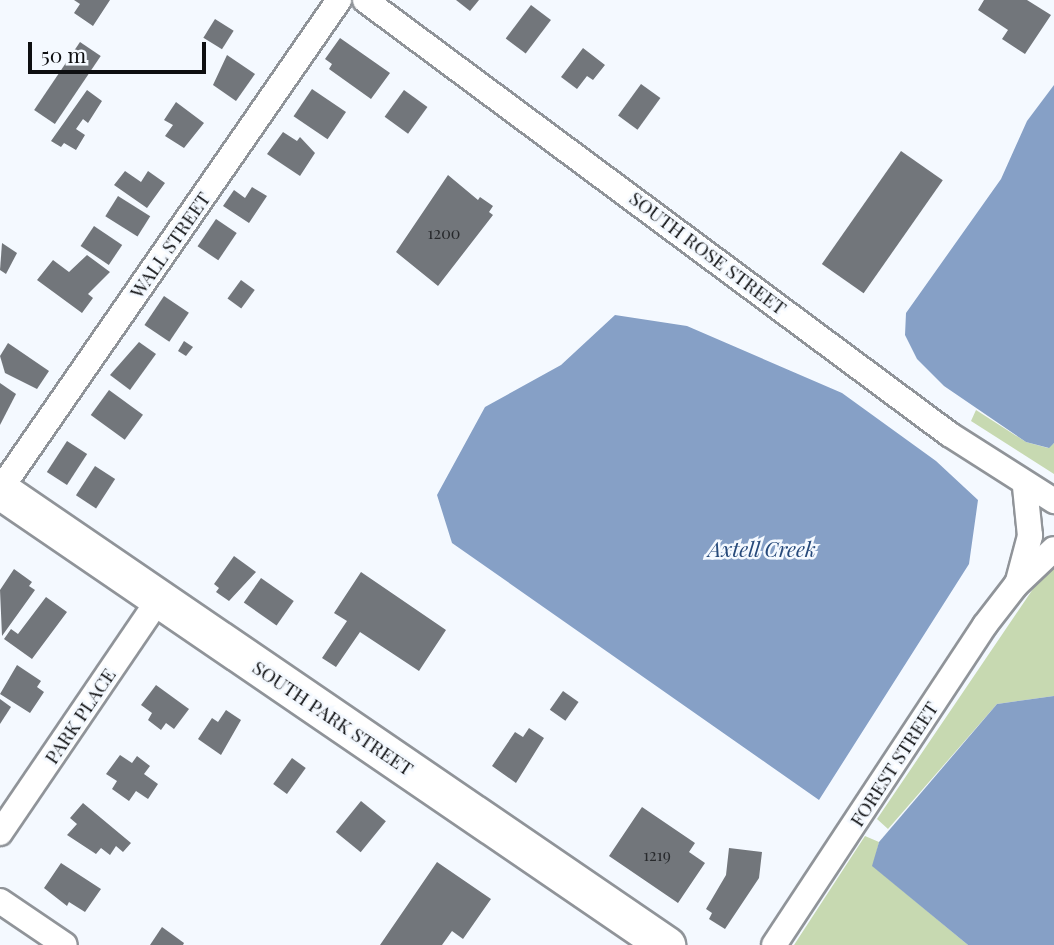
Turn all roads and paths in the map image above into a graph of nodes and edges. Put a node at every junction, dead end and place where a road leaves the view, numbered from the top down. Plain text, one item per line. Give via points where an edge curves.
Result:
1 (339, 0) edge
2 (365, 0) edge
3 (1025, 486) junction
4 (0, 490) edge
5 (1054, 501) edge
6 (1054, 550) edge
7 (1016, 585) junction
8 (159, 600) junction
9 (0, 833) edge
10 (0, 901) edge
11 (65, 945) edge
12 (666, 945) edge
13 (774, 945) edge

1 - 4 street, WALL STREET
2 - 3 street, SOUTH ROSE STREET
3 - 5 street, SOUTH ROSE STREET
3 - 7 street, FOREST STREET via 1030,536
4 - 8 main road, SOUTH PARK STREET
6 - 7 street, FOREST STREET
7 - 13 street, FOREST STREET
8 - 9 street, PARK PLACE
8 - 12 main road, SOUTH PARK STREET
10 - 11 street

